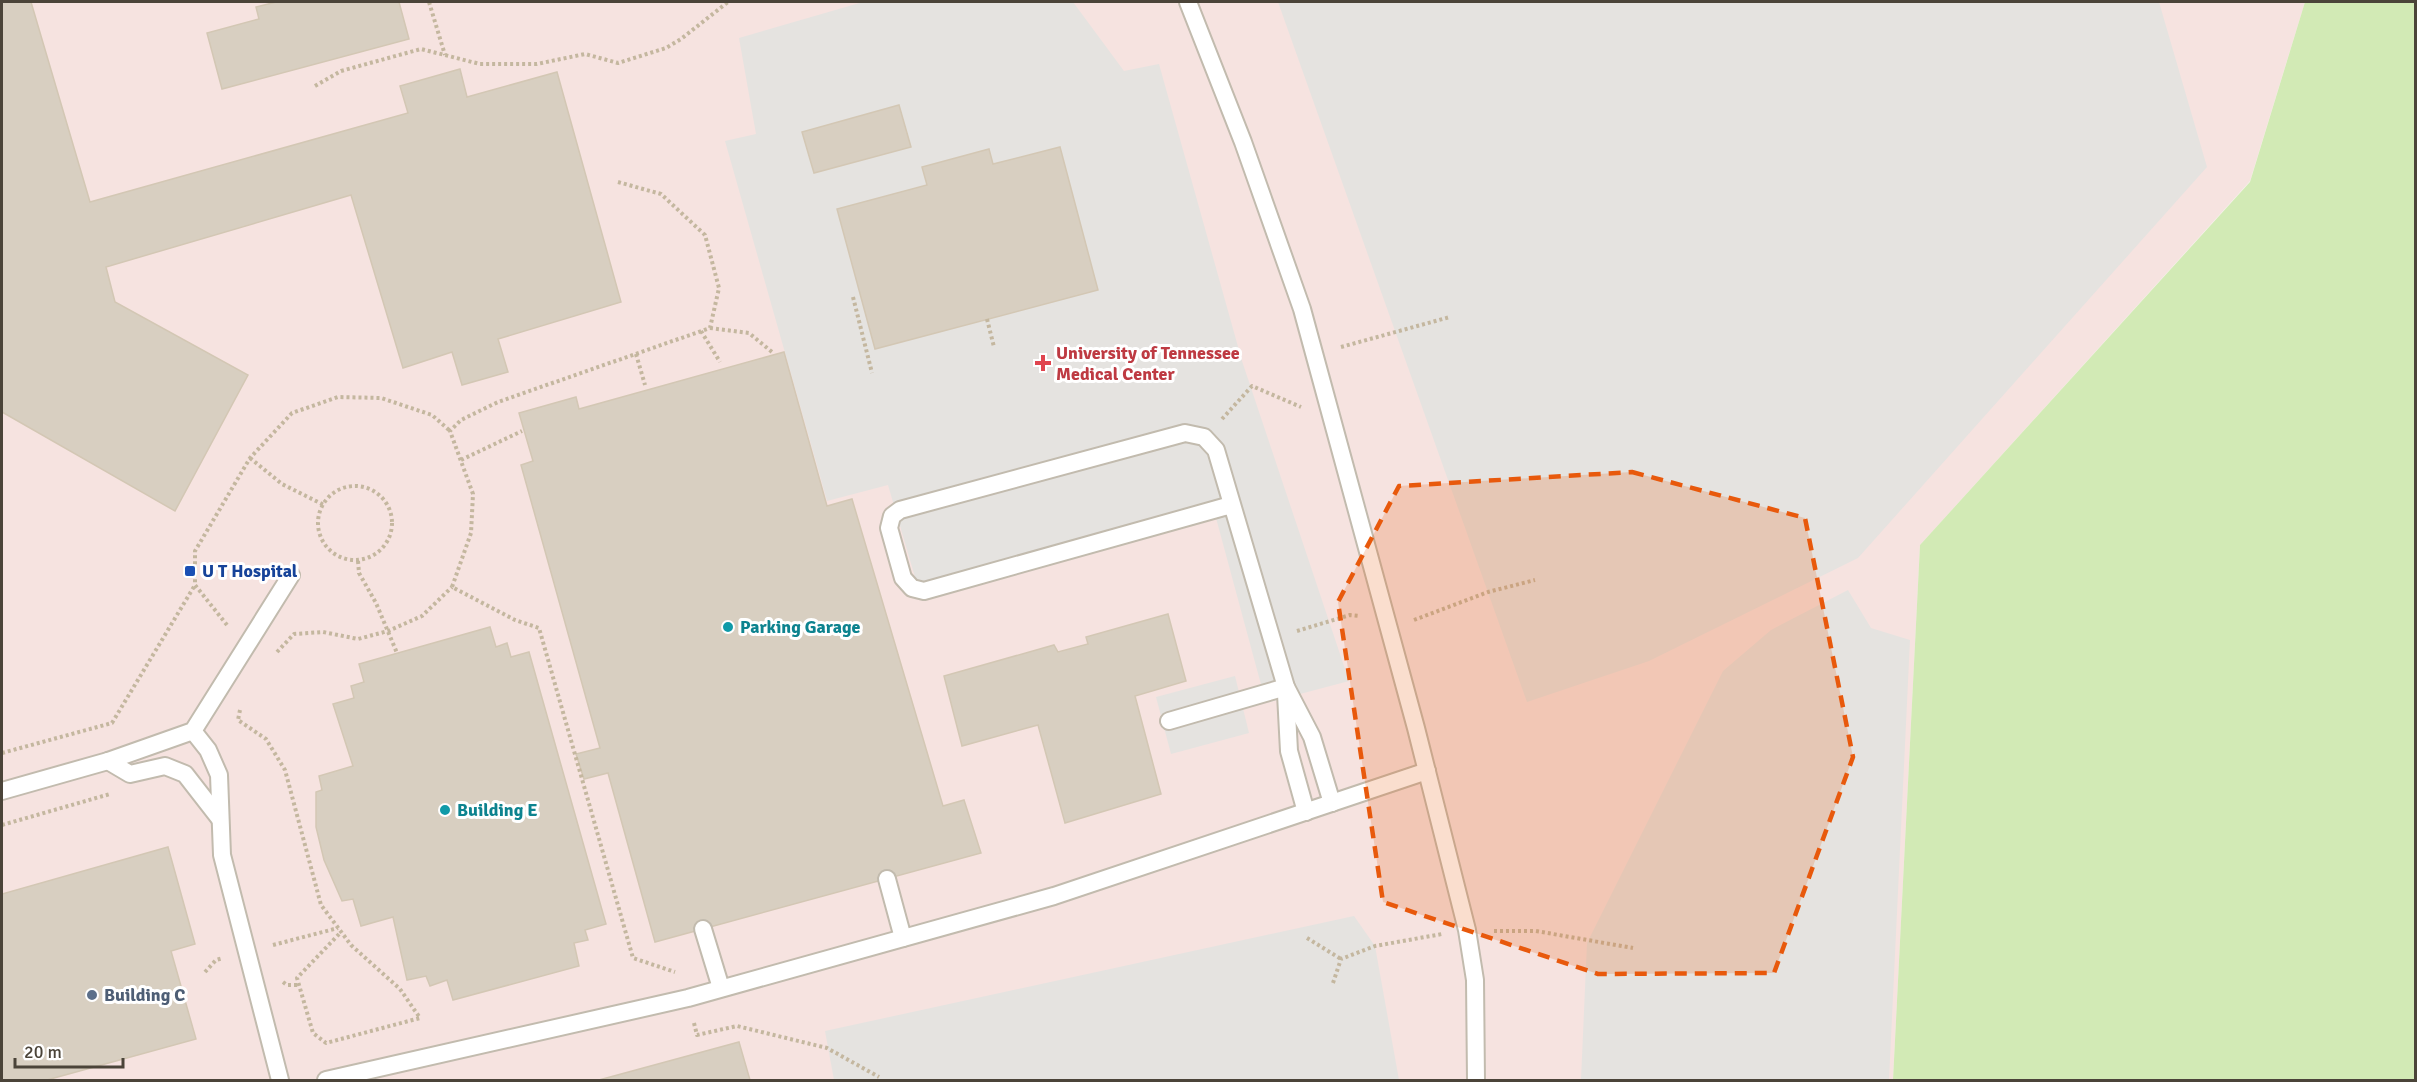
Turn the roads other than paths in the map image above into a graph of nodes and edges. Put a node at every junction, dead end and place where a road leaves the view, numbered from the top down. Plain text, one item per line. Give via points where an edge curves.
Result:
1 (1188, 2) edge
2 (1231, 505) junction
3 (291, 575) dead end
4 (1286, 687) junction
5 (1169, 721) dead end
6 (193, 731) junction
7 (108, 761) junction
8 (1427, 771) junction
9 (2, 791) edge
10 (1332, 803) junction
11 (1306, 812) junction
12 (220, 819) junction
13 (887, 879) dead end
14 (703, 929) dead end
15 (903, 938) junction
16 (721, 988) junction
17 (280, 1080) edge
18 (326, 1080) edge
19 (1476, 1080) edge

1 - 8 lane via 1302,309
2 - 2 lane via 924,591 912,588 903,578 889,528 892,516 900,510 1185,433 1204,437 1216,450
2 - 4 lane
3 - 6 lane
4 - 5 lane
4 - 10 lane via 1312,737
4 - 11 lane via 1289,751
6 - 7 lane
6 - 12 lane via 208,750 219,775
7 - 9 lane
7 - 12 lane via 130,774 165,766 185,774
8 - 10 lane
8 - 19 lane via 1467,930 1475,980
10 - 11 lane
11 - 15 lane via 1054,896
12 - 17 lane via 222,855
13 - 15 lane
14 - 16 lane
15 - 16 lane
16 - 18 lane

